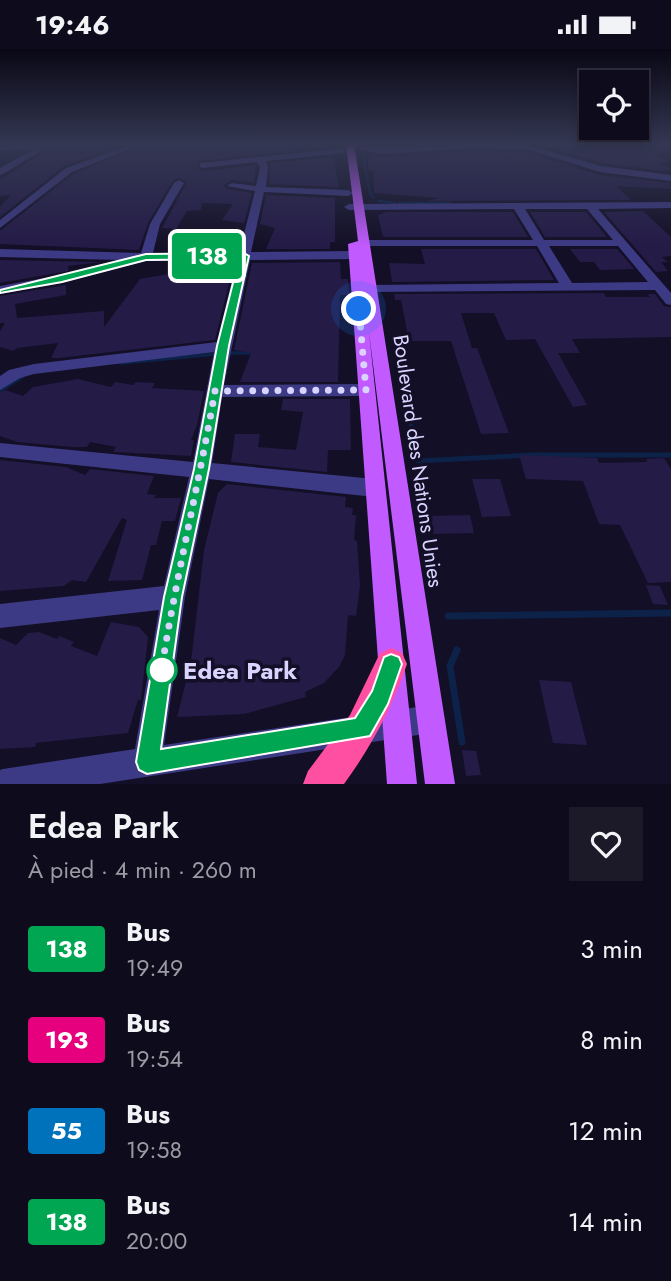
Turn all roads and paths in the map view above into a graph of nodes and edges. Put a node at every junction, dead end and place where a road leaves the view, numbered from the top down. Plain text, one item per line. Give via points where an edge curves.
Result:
1 (59, 178) edge
2 (261, 178) edge
3 (349, 178) edge
4 (179, 184) dead end
5 (232, 186) dead end
6 (258, 189) junction
7 (352, 202) junction
8 (517, 205) junction
9 (671, 205) edge
10 (590, 206) junction
11 (0, 225) edge
12 (622, 243) junction
13 (542, 244) junction
14 (360, 249) junction
15 (0, 253) edge
16 (244, 256) junction
17 (146, 257) junction
18 (658, 286) junction
19 (568, 287) junction
20 (370, 289) junction
21 (0, 290) edge
22 (671, 301) edge
23 (223, 346) junction
24 (8, 372) edge
25 (0, 384) edge
26 (366, 390) junction
27 (215, 391) junction
28 (371, 444) junction
29 (393, 445) junction
30 (0, 450) edge
31 (201, 469) junction
32 (374, 488) junction
33 (382, 562) junction
34 (410, 562) junction
35 (173, 597) junction
36 (0, 616) edge
37 (391, 664) junction
38 (431, 719) junction
39 (397, 724) junction
40 (362, 728) junction
41 (147, 762) junction
42 (3, 784) edge
43 (321, 784) edge
44 (402, 784) edge
45 (440, 784) edge

1 - 11 street
2 - 6 street
3 - 7 main road, Boulevard des Nations Unies
4 - 17 street via 155,224
5 - 6 street
6 - 7 street
6 - 16 street
7 - 8 street
7 - 14 main road, Boulevard des Nations Unies
8 - 10 street
8 - 13 street
9 - 10 street
10 - 12 street
12 - 13 street
12 - 18 street
13 - 14 street
13 - 19 street
14 - 16 street
14 - 20 main road, Boulevard des Nations Unies
14 - 26 main road, Boulevard des Nations Unies
15 - 17 street
16 - 17 street
16 - 23 street
17 - 21 street
18 - 19 street
18 - 22 street
19 - 20 street
20 - 29 main road, Boulevard des Nations Unies
23 - 24 street
23 - 27 street
24 - 25 street
26 - 27 street
26 - 28 main road, Boulevard des Nations Unies
27 - 31 street
28 - 29 main road
28 - 32 main road, Boulevard des Nations Unies
29 - 34 main road, Boulevard des Nations Unies
30 - 31 street
31 - 32 street
31 - 35 street
32 - 33 main road, Boulevard des Nations Unies
33 - 34 main road
33 - 37 main road, Boulevard des Nations Unies
34 - 38 main road, Boulevard des Nations Unies
35 - 36 street
35 - 41 street
37 - 39 main road, Boulevard des Nations Unies
37 - 40 highway via 380,697
38 - 39 street
38 - 45 main road, Boulevard des Nations Unies
39 - 40 street
39 - 44 main road, Boulevard des Nations Unies
40 - 41 street
40 - 43 highway
41 - 42 street

